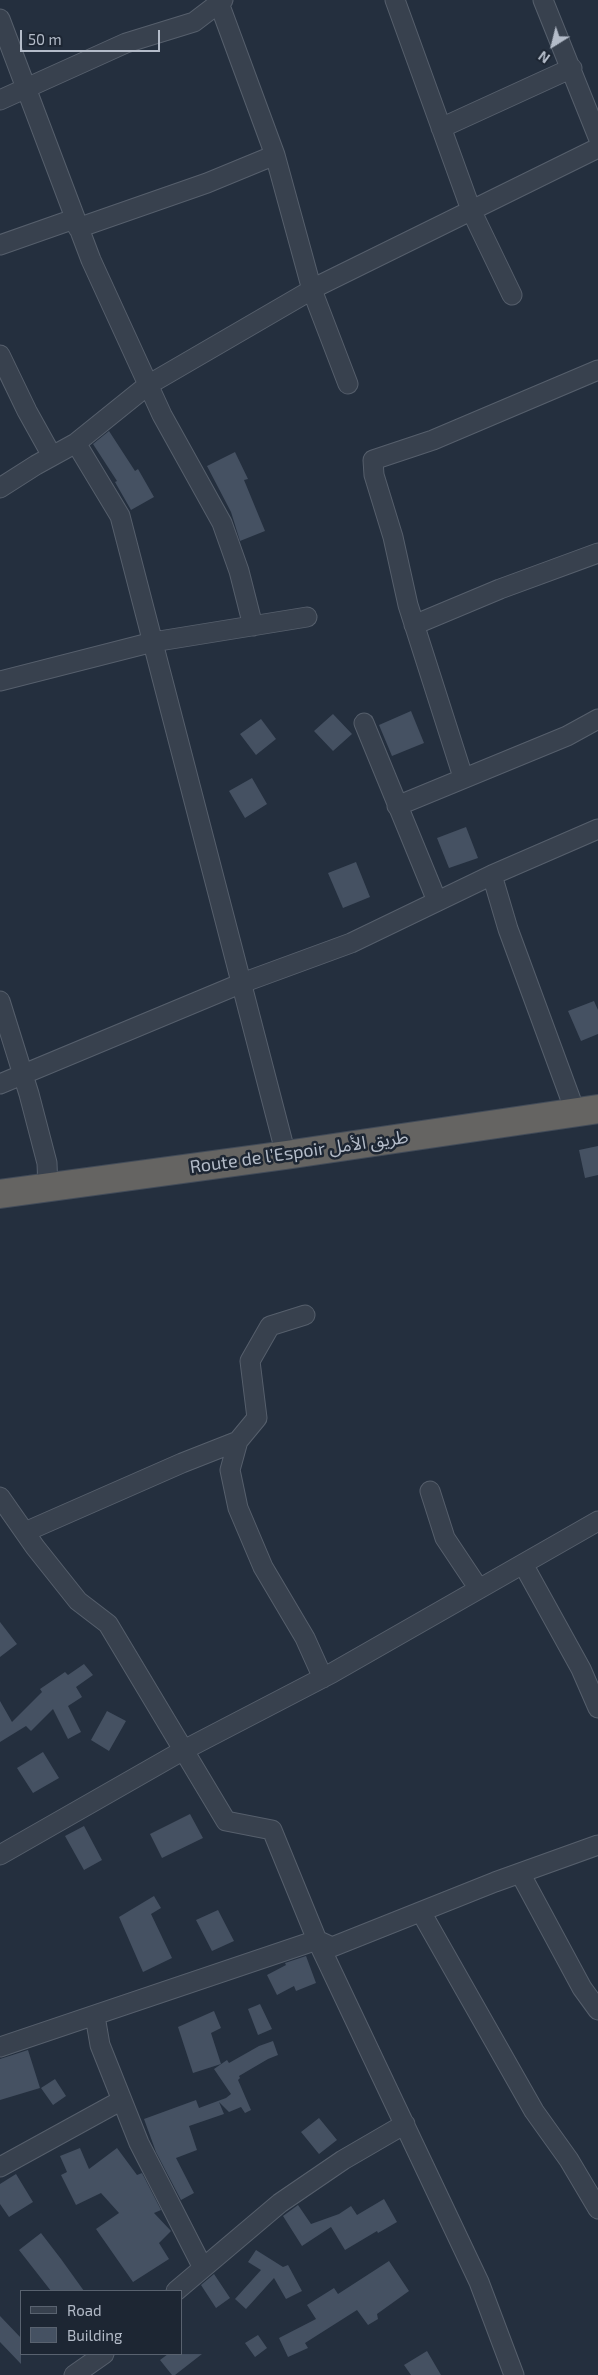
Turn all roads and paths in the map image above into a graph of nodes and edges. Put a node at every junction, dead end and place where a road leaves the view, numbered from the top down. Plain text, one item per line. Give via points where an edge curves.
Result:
1 (395, 0) edge
2 (544, 0) edge
3 (221, 2) edge
4 (0, 19) edge
5 (572, 68) junction
6 (27, 88) junction
7 (0, 100) edge
8 (441, 128) junction
9 (598, 137) edge
10 (598, 148) edge
11 (275, 155) junction
12 (471, 210) junction
13 (76, 224) junction
14 (0, 245) edge
15 (312, 290) junction
16 (512, 295) dead end
17 (0, 355) edge
18 (598, 370) edge
19 (348, 384) dead end
20 (148, 385) junction
21 (76, 443) junction
22 (52, 456) junction
23 (0, 488) edge
24 (598, 553) edge
25 (307, 617) dead end
26 (414, 625) junction
27 (253, 626) junction
28 (153, 642) junction
29 (0, 681) edge
30 (598, 719) edge
31 (364, 723) dead end
32 (464, 777) junction
33 (397, 806) junction
34 (598, 829) edge
35 (492, 875) junction
36 (436, 902) junction
37 (242, 983) junction
38 (0, 1001) edge
39 (23, 1075) junction
40 (0, 1084) edge
41 (587, 1110) edge
42 (286, 1156) junction
43 (48, 1189) junction
44 (0, 1194) edge
45 (304, 1315) dead end
46 (238, 1441) junction
47 (430, 1491) dead end
48 (0, 1497) edge
49 (598, 1521) edge
50 (25, 1532) junction
51 (523, 1564) junction
52 (479, 1589) junction
53 (322, 1678) junction
54 (598, 1708) edge
55 (182, 1750) junction
56 (598, 1845) edge
57 (0, 1855) edge
58 (520, 1873) junction
59 (421, 1912) junction
60 (317, 1940) junction
61 (598, 2010) edge
62 (95, 2016) junction
63 (0, 2047) edge
64 (122, 2100) junction
65 (405, 2124) junction
66 (0, 2166) edge
67 (598, 2209) edge
68 (203, 2268) junction
69 (177, 2290) edge
70 (103, 2355) edge
71 (74, 2375) edge
72 (514, 2375) edge

1 - 8 street
2 - 5 street
3 - 6 street via 194,22 126,43
3 - 11 street
4 - 6 street
5 - 8 street
5 - 9 street
6 - 7 street
6 - 13 street
8 - 12 street
10 - 12 street
11 - 13 street via 207,183
11 - 15 street
12 - 15 street
12 - 16 street
13 - 14 street
13 - 20 street
15 - 19 street
15 - 20 street
17 - 22 street
18 - 26 street via 433,440 372,460
20 - 21 street
20 - 27 street via 222,522
21 - 22 street
21 - 28 street via 120,516
22 - 23 street
24 - 26 street via 500,588
25 - 27 street
26 - 32 street
27 - 28 street
28 - 29 street
28 - 37 street
30 - 32 street via 567,736
31 - 33 street
32 - 33 street
33 - 36 street
34 - 35 street
35 - 36 street
35 - 41 street via 508,929
36 - 37 street via 352,943
37 - 39 street
37 - 42 street
38 - 39 street
39 - 40 street
39 - 43 street via 47,1163
41 - 42 highway, Route de l’Espoir طريق الأمل
42 - 43 highway, Route de l’Espoir طريق الأمل
43 - 44 highway, Route de l’Espoir طريق الأمل
45 - 46 street via 270,1326 250,1362 257,1418
46 - 50 street
46 - 53 street via 230,1470 238,1508 263,1567 305,1638
47 - 52 street via 445,1538
48 - 50 street
49 - 51 street
50 - 55 street via 78,1601 108,1624
51 - 52 street
51 - 54 street via 581,1669
52 - 53 street
53 - 55 street
55 - 57 street
55 - 60 street via 226,1821 272,1830
56 - 58 street
58 - 59 street
58 - 61 street via 582,1988
59 - 60 street via 332,1947
59 - 67 street via 534,2111 569,2160
60 - 62 street
60 - 65 street
62 - 63 street
62 - 64 street via 100,2045
64 - 66 street
64 - 68 street via 139,2143
65 - 68 street via 342,2160 280,2203
65 - 72 street via 479,2282
68 - 69 street
70 - 71 street

